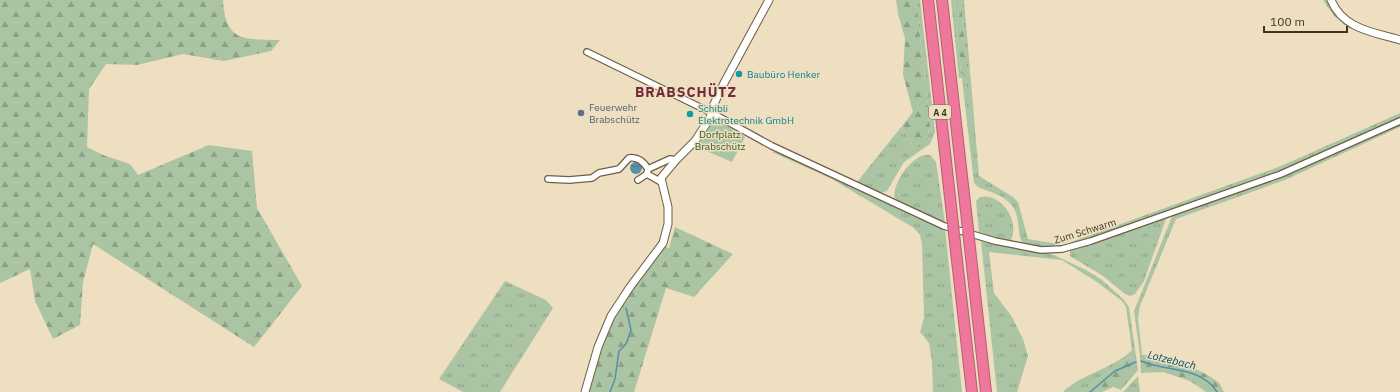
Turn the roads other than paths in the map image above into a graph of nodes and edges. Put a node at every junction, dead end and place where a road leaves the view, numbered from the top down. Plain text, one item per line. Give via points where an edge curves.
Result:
1 (769, 0) edge
2 (928, 0) edge
3 (942, 0) edge
4 (1331, 0) edge
5 (1400, 40) edge
6 (586, 52) dead end
7 (712, 113) junction
8 (1400, 120) edge
9 (676, 160) junction
10 (647, 171) junction
11 (548, 179) dead end
12 (638, 180) dead end
13 (661, 182) junction
14 (585, 392) edge
15 (972, 392) edge
16 (986, 392) edge

1 - 7 street via 724,83
2 - 15 highway, A 4
3 - 16 highway, A 4
4 - 5 street via 1339,15 1350,25
6 - 7 street, Zum Schwarm
7 - 8 street, Zum Schwarm via 772,146 944,226 995,241 1048,251 1091,241 1281,174
7 - 9 street via 695,141
9 - 10 street via 670,159
9 - 13 street
10 - 11 street via 644,162 629,158 620,169 599,173 592,178
10 - 12 street
10 - 13 street
13 - 14 street via 668,208 668,224 663,243 611,316 598,347

